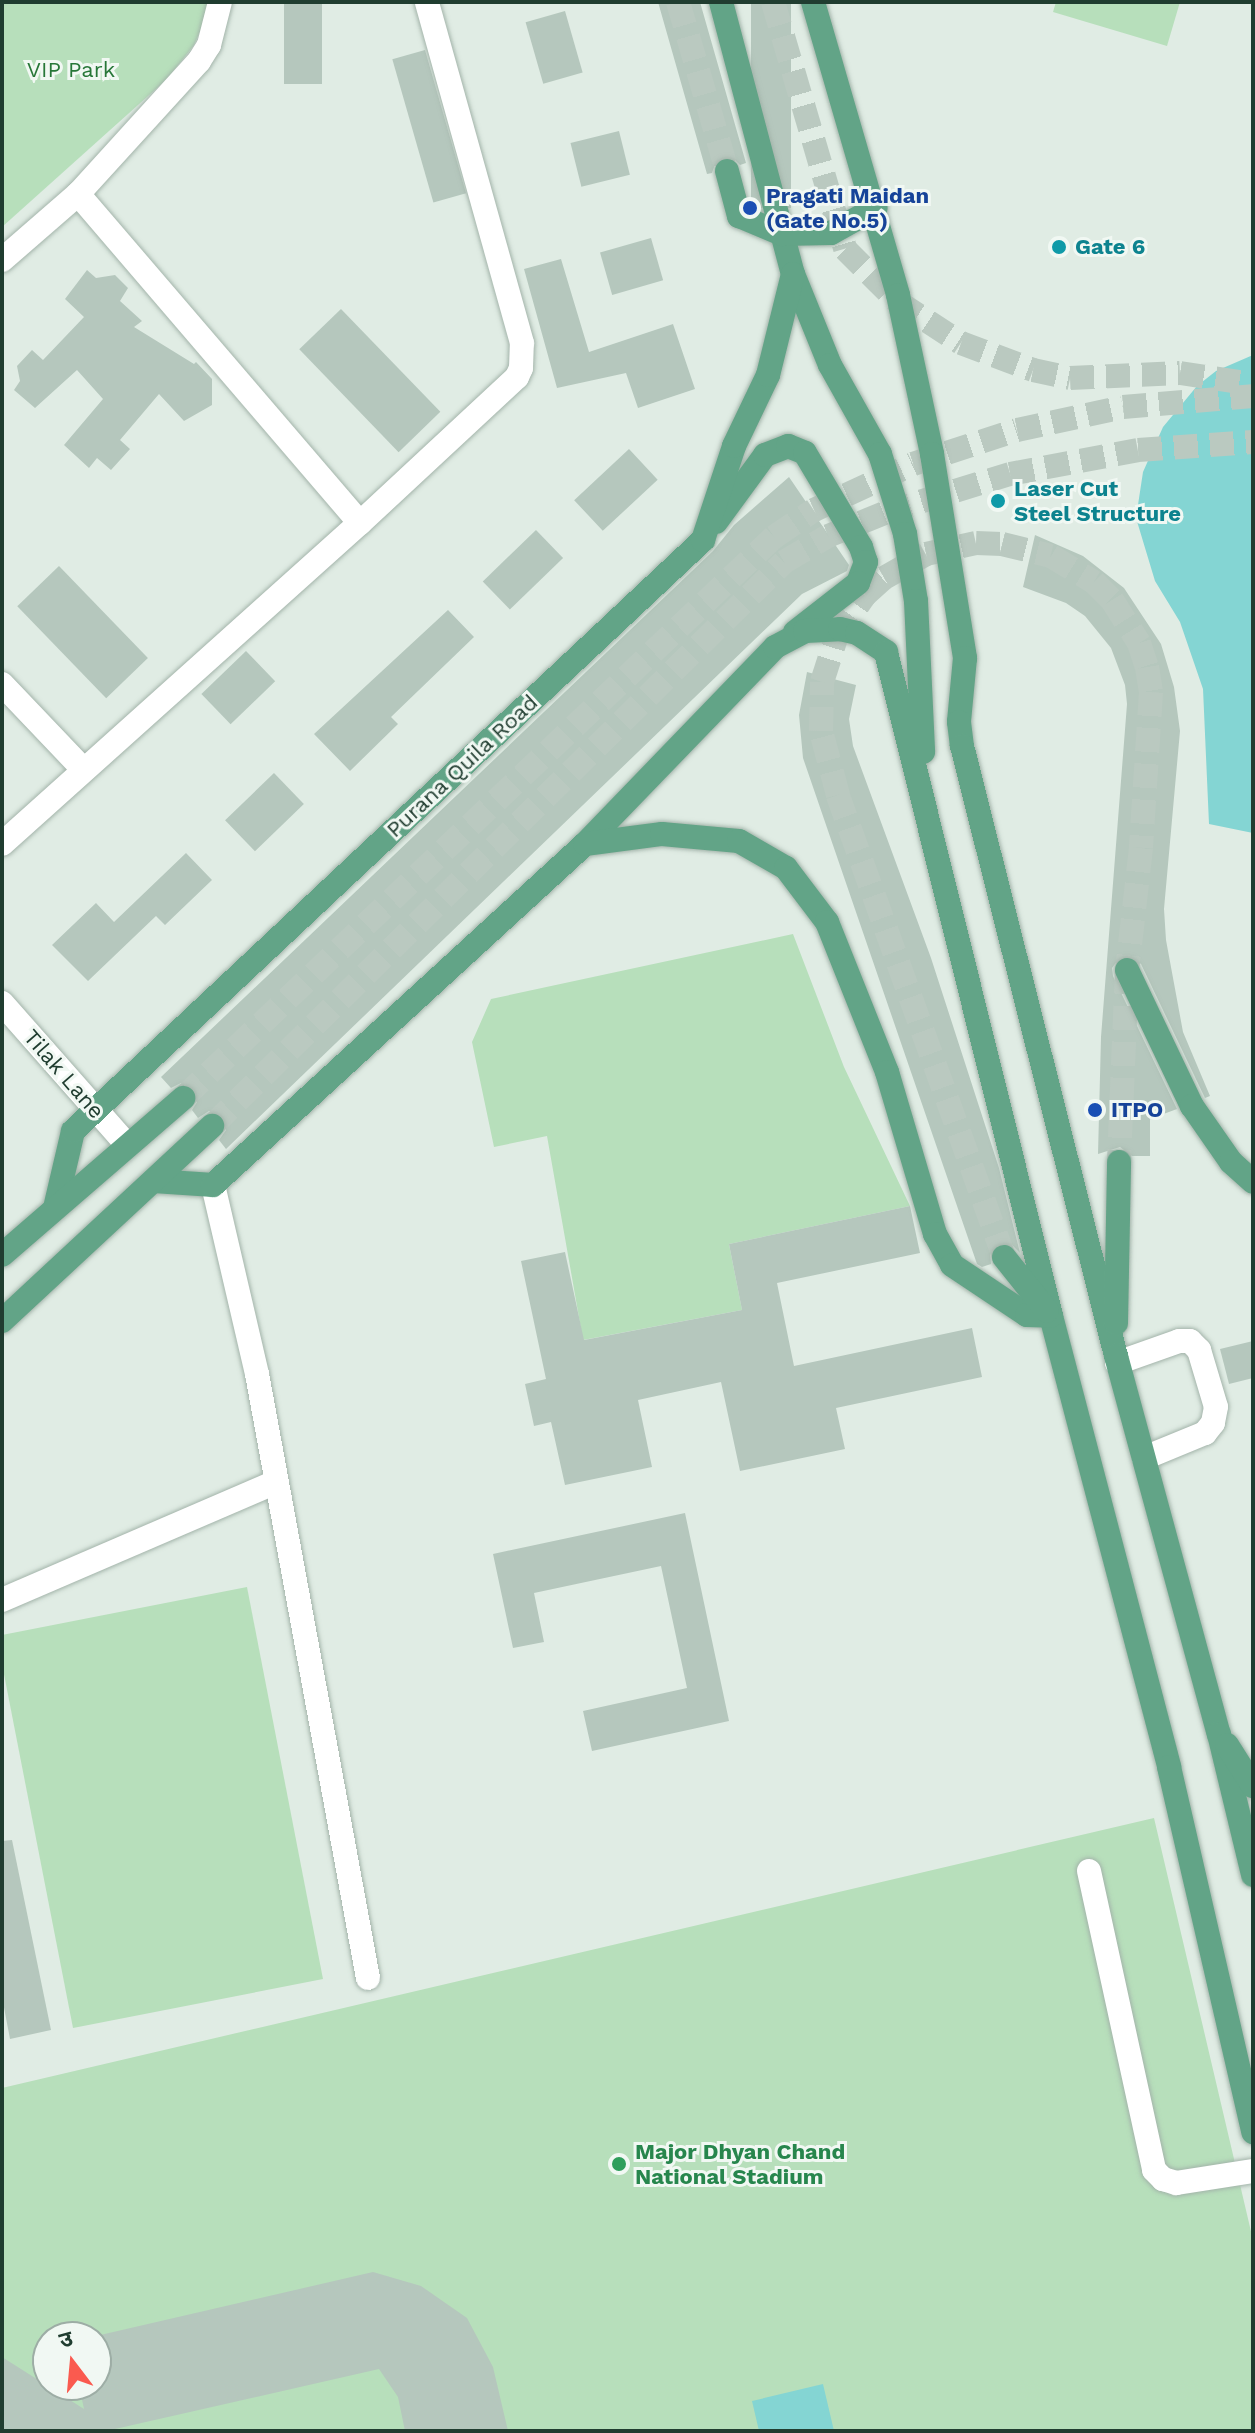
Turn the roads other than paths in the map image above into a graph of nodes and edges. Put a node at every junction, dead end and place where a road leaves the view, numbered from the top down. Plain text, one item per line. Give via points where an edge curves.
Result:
1 (220, 2) edge
2 (427, 2) edge
3 (721, 2) edge
4 (813, 2) edge
5 (727, 171) tunnel mouth
6 (78, 194) junction
7 (876, 208) junction
8 (782, 234) junction
9 (2, 260) edge
10 (793, 274) junction
11 (360, 523) junction
12 (703, 540) junction
13 (775, 647) junction
14 (2, 684) edge
15 (83, 769) junction
16 (923, 791) junction
17 (2, 844) edge
18 (585, 844) junction
19 (1127, 970) dead end
20 (2, 1003) edge
21 (183, 1098) tunnel mouth
22 (95, 1110) junction
23 (212, 1126) tunnel mouth
24 (127, 1145) junction
25 (1119, 1162) tunnel mouth
26 (154, 1181) junction
27 (1253, 1182) edge
28 (213, 1185) junction
29 (55, 1208) junction
30 (2, 1255) edge
31 (1004, 1257) tunnel mouth
32 (1051, 1316) junction
33 (2, 1321) edge
34 (1116, 1360) junction
35 (1144, 1458) junction
36 (276, 1482) junction
37 (2, 1600) edge
38 (1219, 1734) junction
39 (1253, 1786) edge
40 (1089, 1871) dead end
41 (1253, 1875) edge
42 (368, 1978) dead end
43 (1253, 2132) edge
44 (1253, 2171) edge

1 - 6 street via 209,45 199,61
2 - 11 street via 523,359 517,377
3 - 8 main road
4 - 7 main road
5 - 8 main road via 739,216
6 - 9 street
6 - 11 street
7 - 8 main road via 831,233
7 - 34 main road via 955,578 965,658 962,746
8 - 10 main road
10 - 12 main road, Purana Quila Road via 768,375 734,446
10 - 16 main road via 830,365 880,454 905,534 916,601
11 - 15 street
12 - 13 main road via 765,455 788,446 805,453 864,554 865,570 853,589
12 - 22 main road, Purana Quila Road
13 - 16 main road via 805,631 831,629 857,633 886,652
13 - 18 main road
14 - 15 street
15 - 17 street
16 - 32 main road
18 - 28 main road
18 - 32 main road via 662,834 739,841 786,868 827,922 887,1072 935,1234 952,1265 1027,1315
19 - 27 main road via 1192,1106 1231,1162
20 - 22 street, Tilak Lane
21 - 24 main road
22 - 24 street, Tilak Lane
22 - 29 main road, Purana Quila Road via 73,1131
23 - 26 main road
24 - 29 main road
25 - 34 main road
26 - 28 main road
26 - 33 main road
28 - 36 street
29 - 30 main road
31 - 32 main road
32 - 43 main road via 1169,1767
34 - 35 main road
34 - 35 street via 1190,1341 1199,1350 1216,1407 1205,1433
35 - 38 main road
36 - 37 street
36 - 42 street
38 - 39 main road
38 - 41 main road
40 - 44 street via 1154,2170 1176,2183

